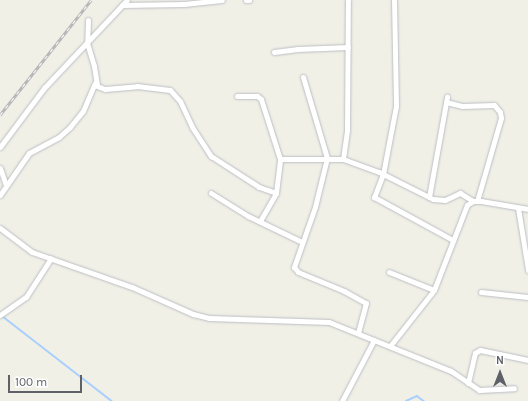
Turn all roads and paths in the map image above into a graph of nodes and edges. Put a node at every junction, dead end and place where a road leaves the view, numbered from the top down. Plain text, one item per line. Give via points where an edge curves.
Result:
1 (127, 0) edge
2 (222, 0) edge
3 (246, 0) edge
4 (249, 0) edge
5 (348, 0) edge
6 (394, 0) edge
7 (122, 5) junction
8 (88, 20) dead end
9 (87, 43) junction
10 (348, 47) junction
11 (274, 52) dead end
12 (303, 77) dead end
13 (95, 83) junction
14 (237, 96) dead end
15 (0, 147) edge
16 (327, 158) junction
17 (280, 159) junction
18 (343, 159) junction
19 (0, 168) edge
20 (383, 174) junction
21 (6, 185) junction
22 (211, 193) dead end
23 (276, 193) junction
24 (0, 195) edge
25 (429, 197) junction
26 (475, 201) junction
27 (518, 208) junction
28 (528, 209) edge
29 (260, 221) junction
30 (0, 228) edge
31 (453, 240) junction
32 (302, 242) junction
33 (51, 258) junction
34 (528, 270) edge
35 (389, 272) dead end
36 (434, 290) junction
37 (481, 292) dead end
38 (528, 297) edge
39 (0, 315) edge
40 (358, 333) junction
41 (374, 340) junction
42 (390, 346) junction
43 (528, 360) edge
44 (468, 383) junction
45 (514, 388) dead end
46 (342, 401) edge

1 - 7 street
2 - 7 street via 184,4
3 - 4 street
5 - 10 street
6 - 20 street via 396,106
7 - 9 street
8 - 9 street
9 - 13 street via 94,66
9 - 15 street via 44,88
10 - 11 street
10 - 18 street via 347,129
12 - 16 street
13 - 21 street via 83,111 70,127 59,137 29,153
13 - 23 street via 100,89 137,86 170,90 180,101 192,127 211,156 259,187
14 - 17 street via 259,97 272,127
16 - 17 street
16 - 18 street
16 - 32 street via 315,208
17 - 23 street
18 - 20 street
19 - 21 street
20 - 25 street
20 - 31 street via 374,194 376,199
21 - 24 street
22 - 29 street
23 - 29 street
25 - 26 street via 443,201 460,193
25 - 26 street via 446,100 462,106 494,105 500,112 501,118
26 - 27 street
26 - 31 street via 462,213
27 - 28 street
27 - 34 street
29 - 32 street
30 - 33 street via 32,252
31 - 36 street
32 - 40 street via 294,263 295,270 366,303
33 - 39 street via 26,298
33 - 40 street via 132,287 201,317 321,321
35 - 36 street
36 - 42 street
37 - 38 street
40 - 41 street
41 - 42 street
41 - 46 street
42 - 44 street via 451,371
43 - 44 street via 480,350 475,354
44 - 45 street via 479,390

